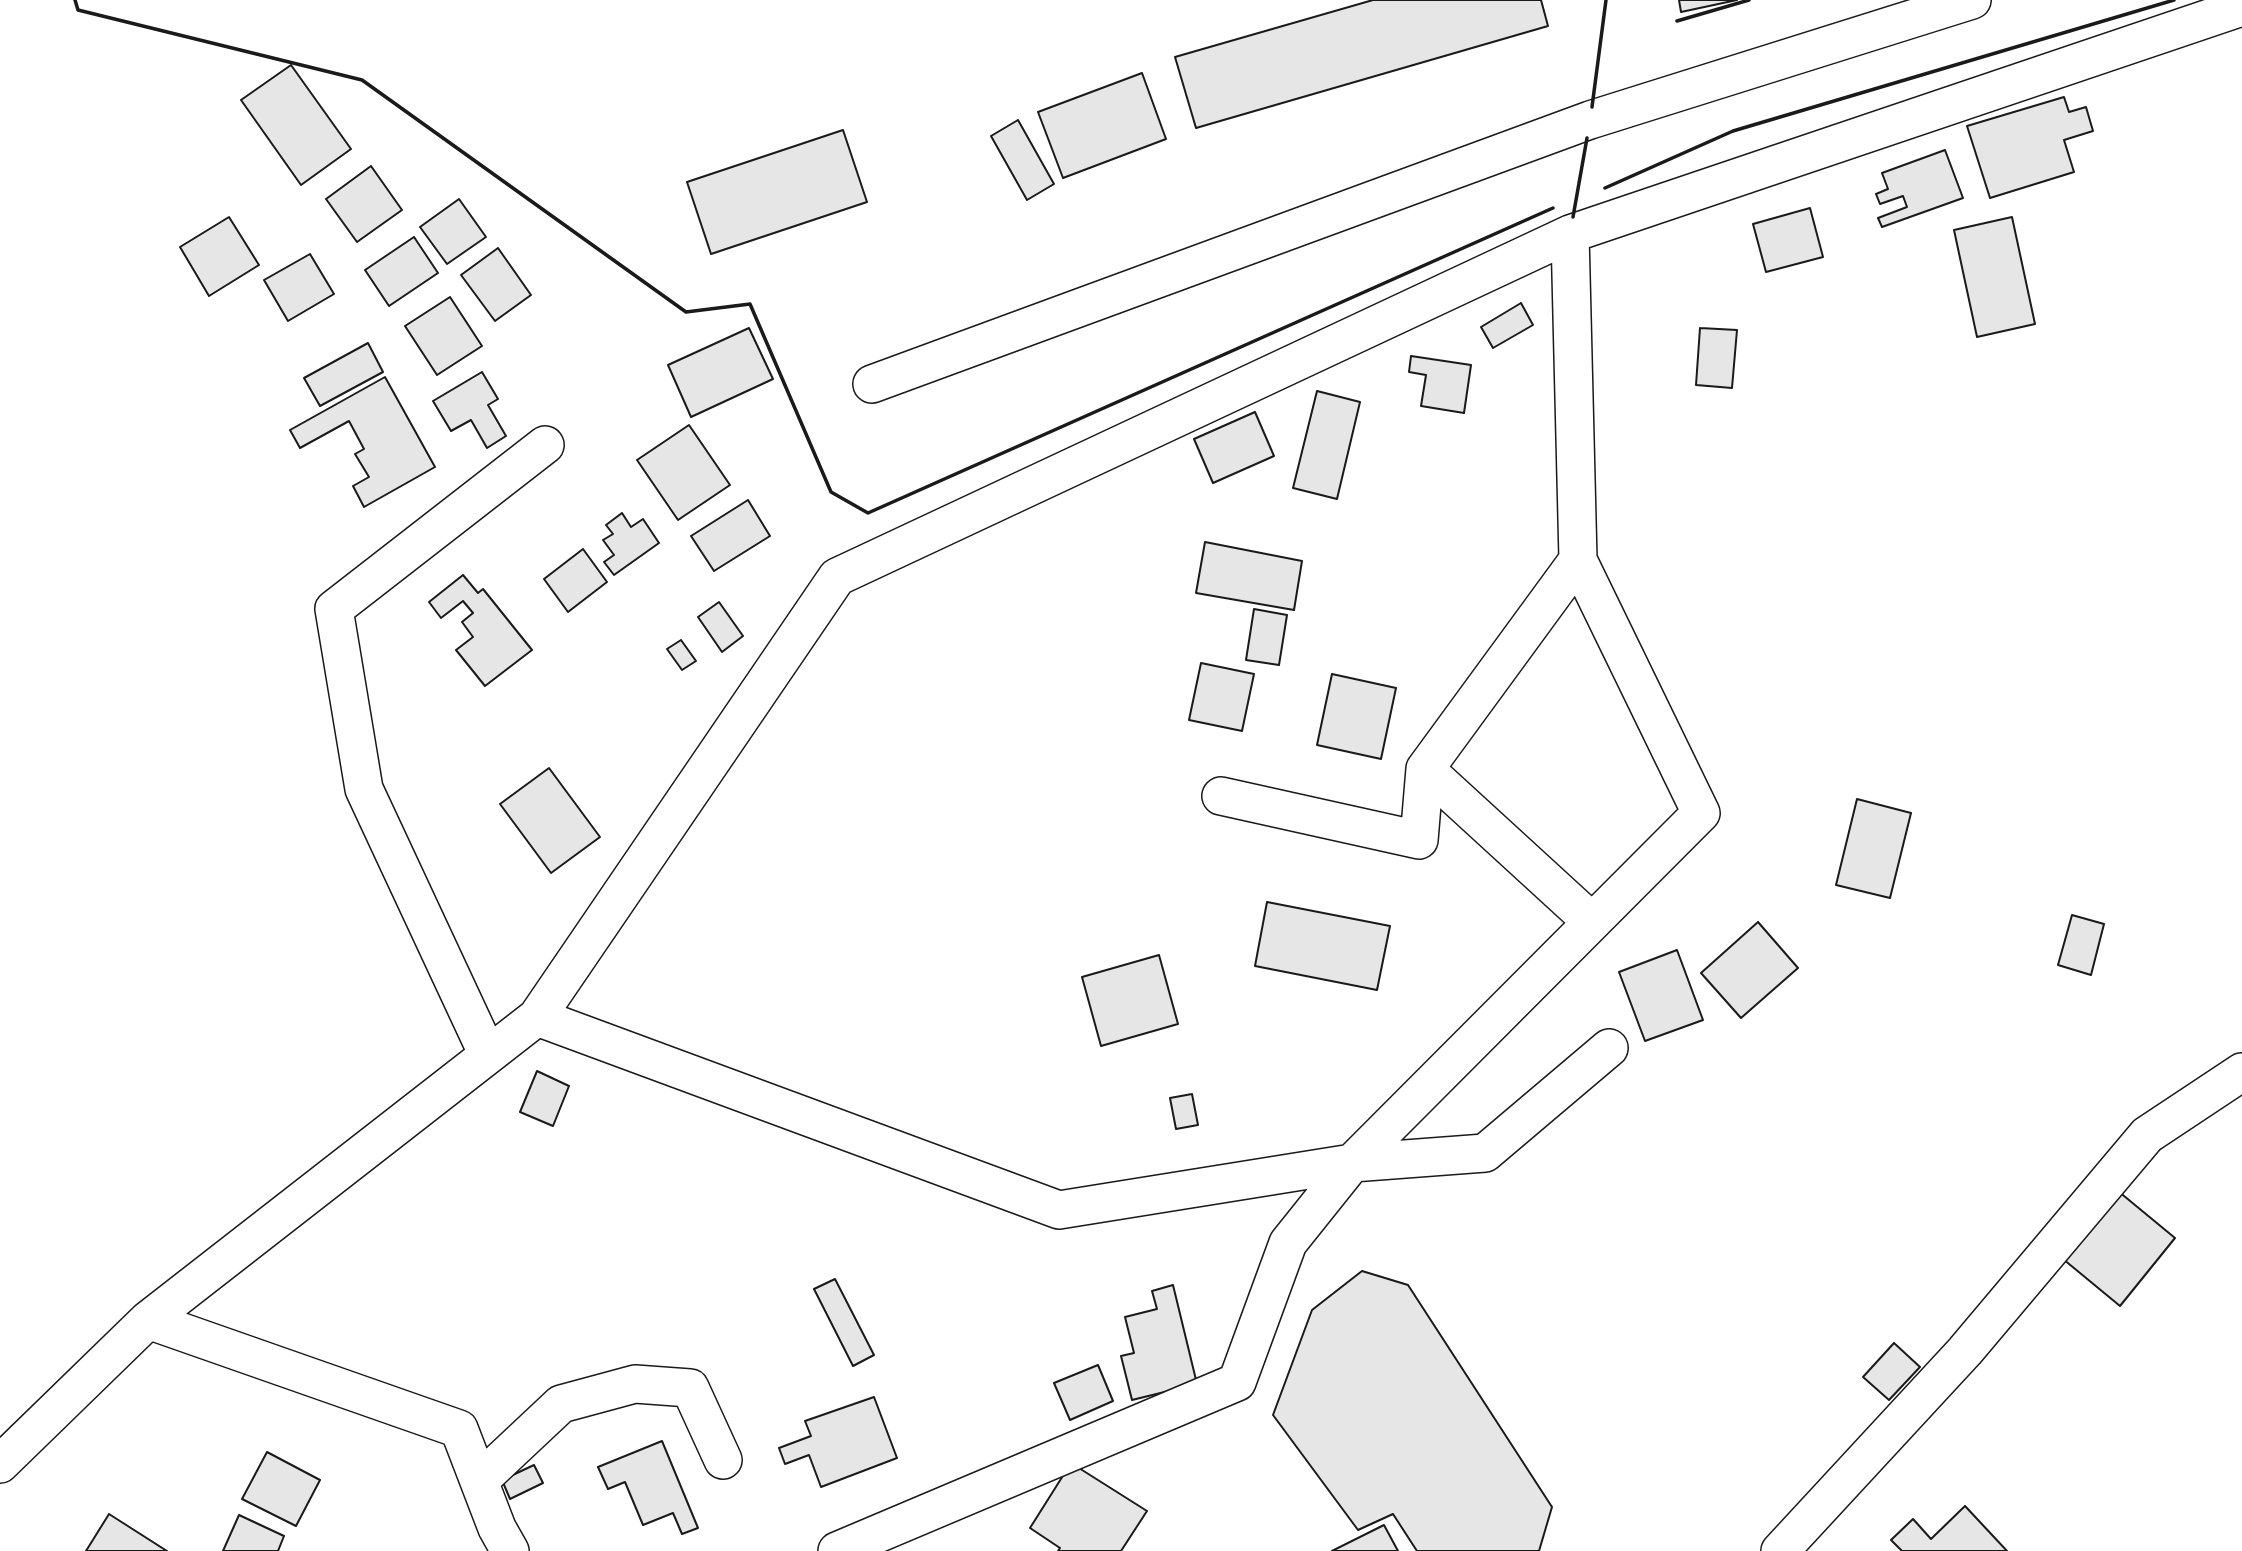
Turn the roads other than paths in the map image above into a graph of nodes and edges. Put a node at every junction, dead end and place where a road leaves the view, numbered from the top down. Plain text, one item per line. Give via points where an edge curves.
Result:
1 (1972, 0) edge
2 (2242, 7) edge
3 (1570, 234) junction
4 (872, 384) dead end
5 (545, 445) dead end
6 (1578, 560) junction
7 (1425, 769) junction
8 (1220, 796) dead end
9 (1592, 922) junction
10 (537, 1017) junction
11 (1609, 1048) dead end
12 (488, 1055) junction
13 (2242, 1072) edge
14 (1352, 1163) junction
15 (148, 1320) junction
16 (723, 1460) dead end
17 (0, 1464) edge
18 (479, 1481) junction
19 (510, 1551) edge
20 (838, 1551) edge
21 (1780, 1551) edge

1 - 4 street via 1590,121
2 - 3 street
3 - 6 street
3 - 10 street via 837,578
5 - 12 street via 334,609 364,789
6 - 7 street
6 - 9 street via 1701,813
7 - 8 street via 1419,840
7 - 9 street
9 - 14 street
10 - 12 street
10 - 14 street via 1059,1210
11 - 14 street via 1485,1153
12 - 15 street
13 - 21 street via 2147,1135 1965,1351
14 - 20 street via 1288,1243 1237,1382
15 - 17 street
15 - 18 street via 459,1429
16 - 18 street via 690,1388 635,1384 561,1404
18 - 19 street

